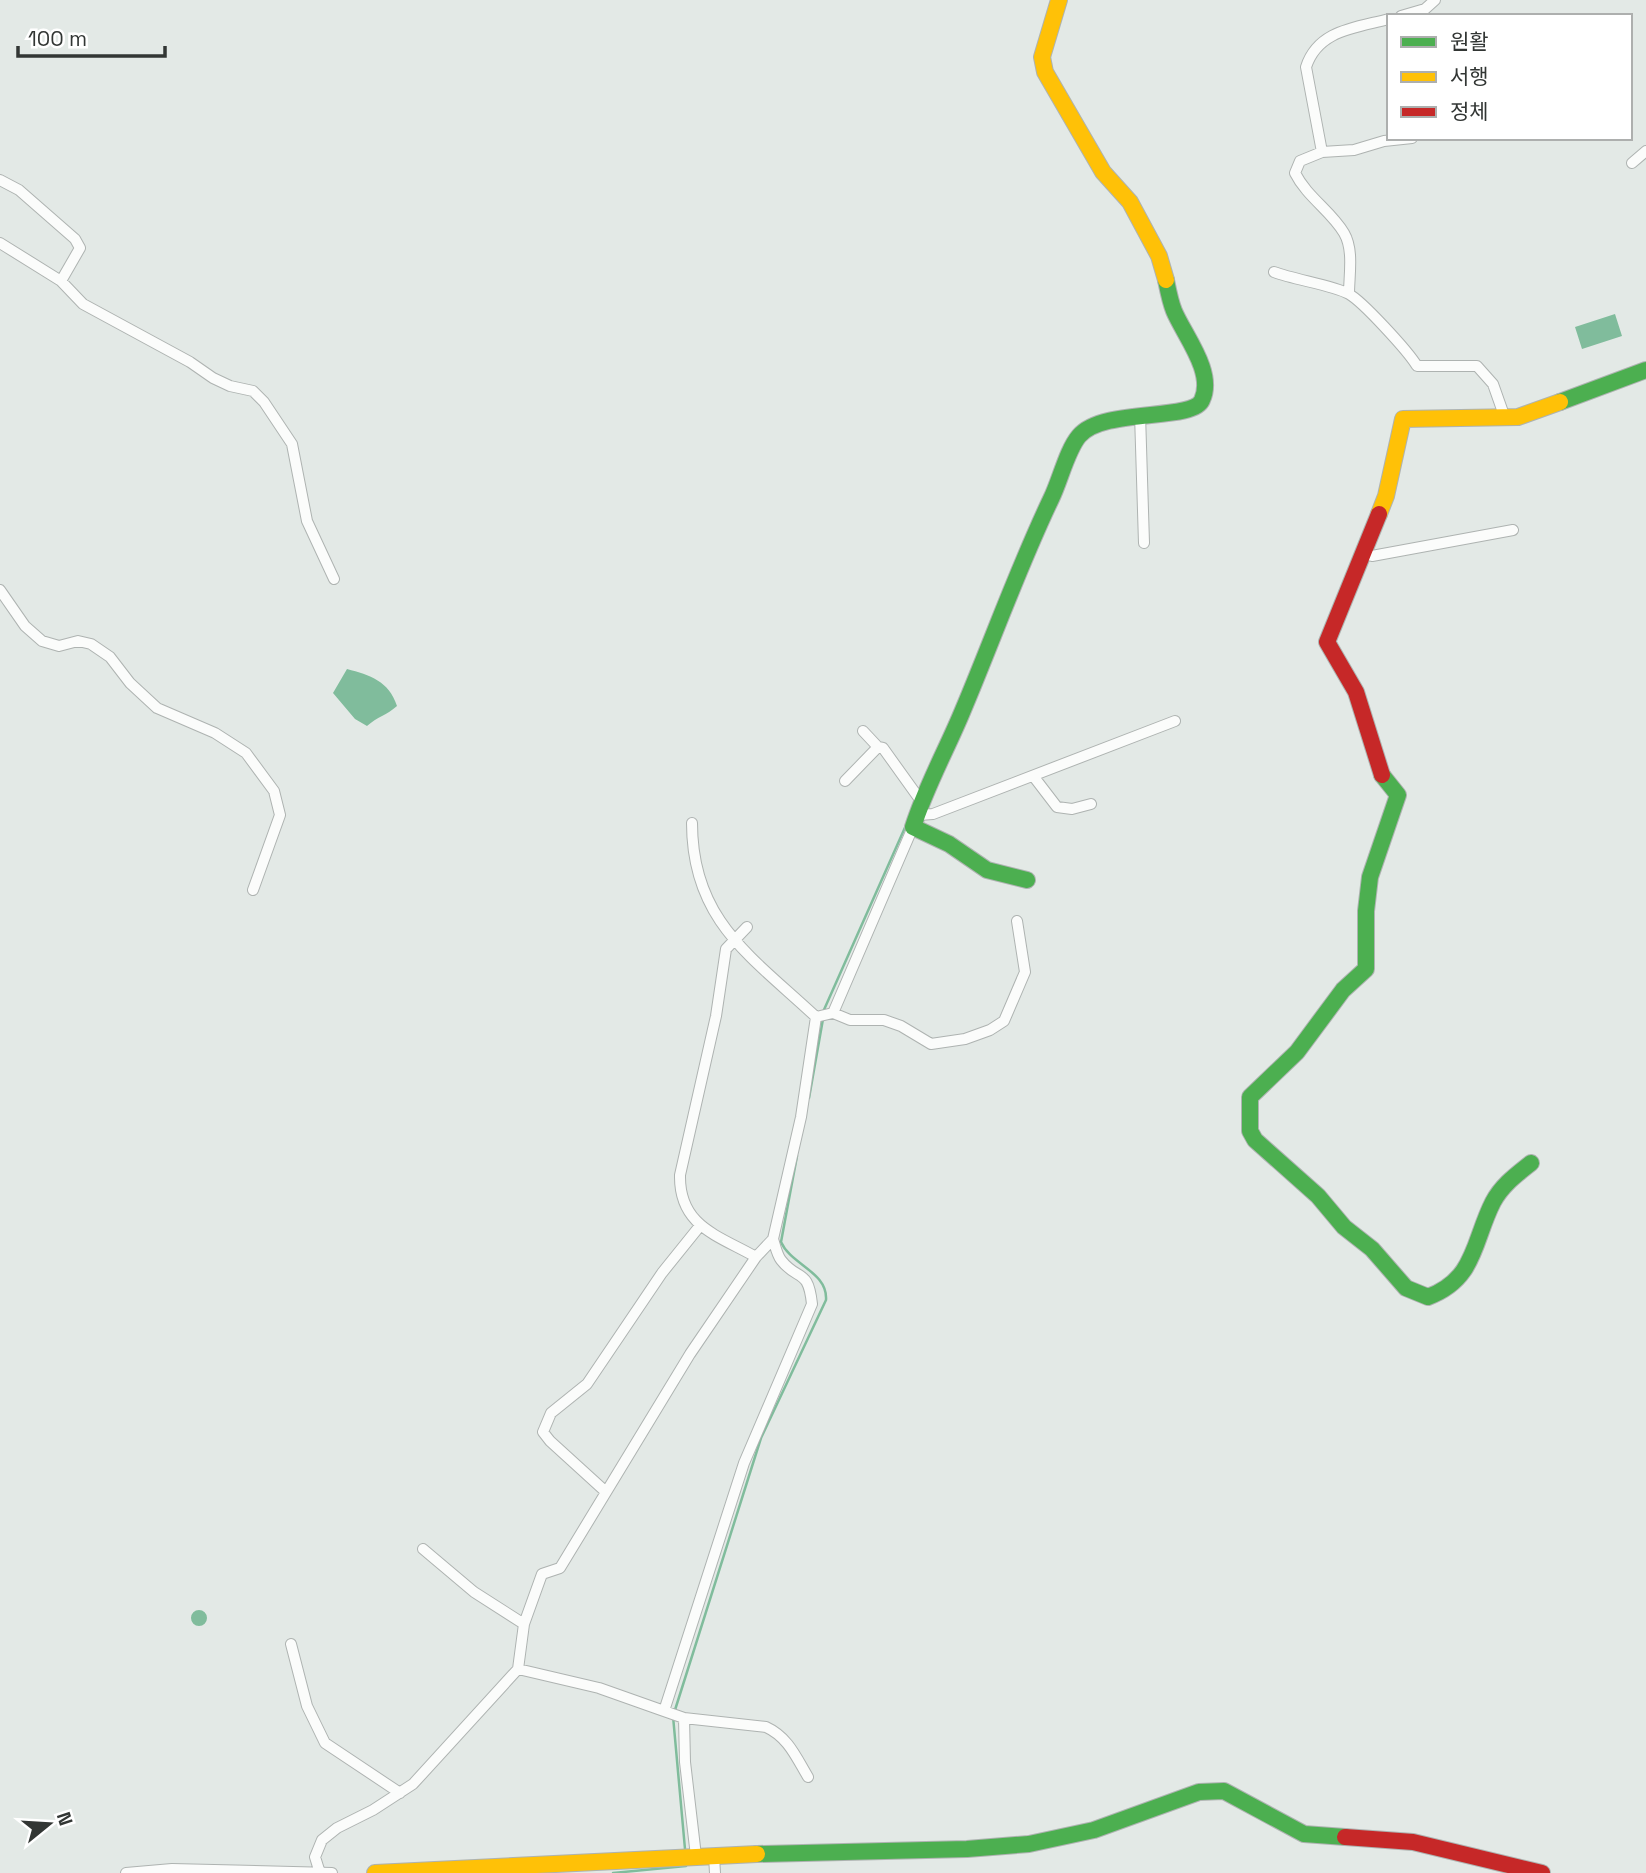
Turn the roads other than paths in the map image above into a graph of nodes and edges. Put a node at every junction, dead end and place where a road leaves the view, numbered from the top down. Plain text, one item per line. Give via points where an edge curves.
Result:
1 (1059, 0) edge
2 (1435, 0) edge
3 (1426, 12) edge
4 (1387, 20) edge
5 (1393, 140) edge
6 (1646, 151) edge
7 (1322, 152) junction
8 (1632, 163) dead end
9 (0, 180) edge
10 (0, 243) edge
11 (1274, 272) dead end
12 (61, 281) junction
13 (1349, 294) junction
14 (1646, 370) edge
15 (1140, 414) junction
16 (1505, 418) junction
17 (1513, 530) dead end
18 (1144, 543) dead end
19 (1364, 554) junction
20 (334, 579) dead end
21 (0, 590) edge
22 (1175, 721) dead end
23 (863, 731) dead end
24 (878, 747) junction
25 (1034, 777) junction
26 (845, 781) dead end
27 (1091, 804) dead end
28 (917, 814) junction
29 (692, 823) dead end
30 (1027, 880) dead end
31 (253, 890) dead end
32 (1017, 921) dead end
33 (747, 927) dead end
34 (732, 940) junction
35 (824, 1015) junction
36 (1531, 1163) dead end
37 (699, 1227) junction
38 (773, 1239) junction
39 (756, 1257) junction
40 (606, 1492) junction
41 (424, 1549) dead end
42 (524, 1624) junction
43 (290, 1644) dead end
44 (518, 1669) junction
45 (674, 1714) junction
46 (808, 1777) dead end
47 (400, 1793) junction
48 (714, 1856) junction
49 (690, 1857) junction
50 (324, 1872) edge
51 (126, 1873) edge
52 (375, 1873) edge
53 (715, 1873) edge
54 (1542, 1873) edge

1 - 15 street via 1042,57 1045,72 1103,172 1130,202 1160,256 1174,310 1203,376 1200,404 1189,410
2 - 3 street
4 - 7 street via 1326,36 1308,58
5 - 7 street
6 - 8 street
7 - 13 street via 1300,161 1295,173 1301,186 1345,234 1350,251
9 - 12 street via 19,190 80,247
10 - 12 street
11 - 13 street
12 - 20 street via 83,304 213,378 253,391 264,402 292,444 307,521
13 - 16 street via 1417,366 1477,366 1493,384
14 - 16 street
15 - 18 street
15 - 28 street via 1097,425 1081,433 1074,443
16 - 19 street via 1404,419 1386,496
17 - 19 street
19 - 36 street via 1327,642 1356,692 1383,779 1398,795 1370,877 1366,969 1343,990 1297,1052 1250,1097 1250,1131 1406,1288 1428,1297 1448,1290 1468,1268 1502,1189
21 - 31 street via 25,626 42,641 59,646 78,641 91,644 110,657 157,708 224,737 246,753 274,791 280,815
22 - 25 street
23 - 24 street
24 - 26 street
24 - 28 street via 890,754
25 - 27 street via 1057,807
25 - 28 street via 933,814
28 - 30 street via 987,870
28 - 35 street
29 - 34 street via 695,872
32 - 35 street via 1025,972 1004,1021 990,1030 932,1044 884,1020
33 - 34 street
34 - 35 street
34 - 37 street via 726,949 716,1016 680,1175 679,1196
35 - 38 street
37 - 39 street
37 - 40 street via 587,1384 545,1422 543,1432 550,1441
38 - 39 street
38 - 45 street via 782,1261 804,1275 812,1304 744,1463
39 - 40 street
40 - 42 street via 560,1568 542,1574
41 - 42 street via 474,1592
42 - 44 street
43 - 47 street via 307,1706 325,1744
44 - 45 street via 599,1688
44 - 47 street
45 - 46 street via 766,1727 788,1743
45 - 49 street via 685,1762
47 - 50 street via 322,1840 315,1857
48 - 49 street
48 - 53 street
48 - 54 street via 1029,1844 1094,1830 1211,1790 1245,1800 1304,1834 1413,1842
49 - 52 street
50 - 51 street via 172,1869

